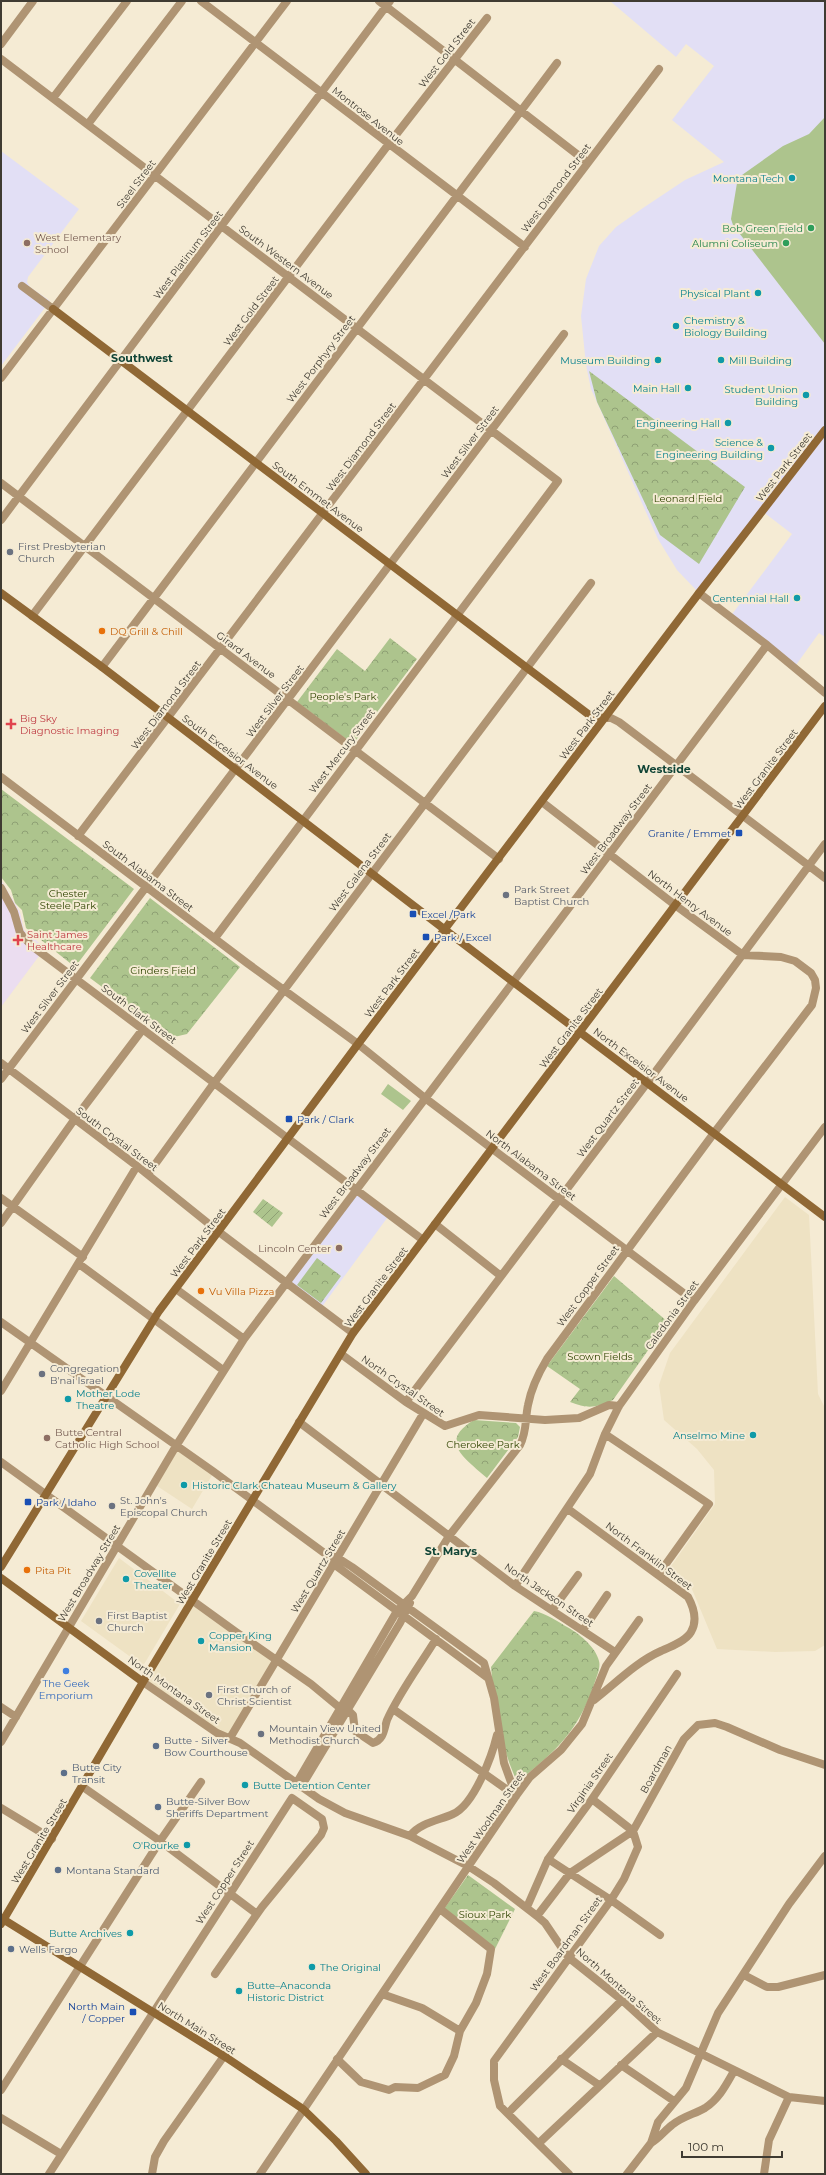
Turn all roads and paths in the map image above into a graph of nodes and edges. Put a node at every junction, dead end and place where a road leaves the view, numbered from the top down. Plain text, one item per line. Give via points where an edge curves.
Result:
1 (33, 1) edge
2 (127, 1) edge
3 (182, 1) edge
4 (201, 1) edge
5 (287, 1) edge
6 (385, 3) edge
7 (487, 18) dead end
8 (256, 43) junction
9 (1, 44) edge
10 (1, 59) edge
11 (454, 59) junction
12 (557, 63) dead end
13 (658, 69) dead end
14 (322, 94) junction
15 (53, 98) junction
16 (521, 110) junction
17 (88, 124) junction
18 (388, 144) junction
19 (587, 162) junction
20 (155, 175) junction
21 (457, 196) junction
22 (222, 226) junction
23 (524, 247) junction
24 (289, 276) junction
25 (22, 286) dead end
26 (53, 309) junction
27 (357, 328) junction
28 (564, 334) dead end
29 (121, 361) junction
30 (1, 378) edge
31 (424, 380) junction
32 (187, 413) junction
33 (492, 430) junction
34 (825, 430) edge
35 (256, 462) junction
36 (558, 481) joint
37 (1, 483) edge
38 (19, 496) junction
39 (324, 514) junction
40 (1, 520) edge
41 (84, 546) junction
42 (390, 564) junction
43 (591, 583) dead end
44 (1, 593) edge
45 (699, 593) junction
46 (153, 599) junction
47 (458, 615) junction
48 (32, 616) junction
49 (767, 645) junction
50 (221, 649) junction
51 (102, 667) junction
52 (528, 668) junction
53 (825, 693) edge
54 (288, 700) junction
55 (825, 706) edge
56 (605, 718) junction
57 (169, 719) junction
58 (355, 750) junction
59 (676, 765) junction
60 (236, 770) junction
61 (1, 777) edge
62 (542, 802) junction
63 (424, 804) junction
64 (743, 816) junction
65 (302, 820) junction
66 (78, 836) junction
67 (825, 844) edge
68 (609, 855) junction
69 (499, 858) junction
70 (808, 866) junction
71 (372, 873) junction
72 (825, 878) edge
73 (146, 887) junction
74 (1, 888) edge
75 (675, 905) junction
76 (445, 929) junction
77 (215, 938) junction
78 (743, 955) junction
79 (77, 979) junction
80 (512, 981) junction
81 (283, 990) junction
82 (143, 1029) junction
83 (580, 1032) junction
84 (358, 1044) junction
85 (1, 1063) edge
86 (9, 1068) junction
87 (1, 1079) edge
88 (214, 1083) junction
89 (648, 1083) junction
90 (425, 1098) junction
91 (74, 1120) junction
92 (825, 1127) edge
93 (714, 1133) junction
94 (287, 1139) junction
95 (492, 1149) junction
96 (137, 1166) junction
97 (148, 1174) junction
98 (782, 1184) junction
99 (356, 1188) junction
100 (1, 1198) edge
101 (560, 1198) junction
102 (11, 1206) junction
103 (825, 1217) edge
104 (1, 1223) edge
105 (435, 1224) junction
106 (219, 1232) junction
107 (423, 1240) junction
108 (626, 1250) junction
109 (83, 1257) junction
110 (79, 1264) junction
111 (502, 1276) junction
112 (286, 1282) junction
113 (176, 1288) junction
114 (694, 1301) junction
115 (154, 1320) junction
116 (1, 1322) edge
117 (353, 1333) junction
118 (244, 1339) junction
119 (31, 1343) junction
120 (341, 1354) junction
121 (223, 1370) junction
122 (1, 1391) edge
123 (106, 1395) junction
124 (406, 1402) junction
125 (619, 1406) junction
126 (423, 1414) junction
127 (526, 1419) junction
128 (299, 1422) junction
129 (605, 1434) junction
130 (176, 1446) junction
131 (1, 1462) edge
132 (381, 1485) junction
133 (45, 1494) junction
134 (253, 1500) junction
135 (568, 1509) junction
136 (449, 1536) junction
137 (116, 1546) junction
138 (327, 1555) junction
139 (338, 1558) junction
140 (333, 1566) junction
141 (1, 1567) edge
142 (578, 1575) dead end
143 (658, 1575) junction
144 (1, 1578) edge
145 (515, 1586) junction
146 (607, 1595) dead end
147 (193, 1600) junction
148 (406, 1606) junction
149 (552, 1609) junction
150 (400, 1614) junction
151 (639, 1620) dead end
152 (68, 1627) junction
153 (583, 1630) junction
154 (436, 1639) junction
155 (615, 1652) junction
156 (276, 1659) junction
157 (677, 1674) dead end
158 (488, 1678) junction
159 (143, 1682) junction
160 (593, 1700) junction
161 (1, 1707) edge
162 (344, 1709) junction
163 (394, 1709) junction
164 (16, 1717) junction
165 (498, 1731) junction
166 (230, 1738) junction
167 (1, 1742) edge
168 (825, 1765) edge
169 (483, 1774) junction
170 (201, 1782) dead end
171 (299, 1786) junction
172 (83, 1787) junction
173 (516, 1796) junction
174 (592, 1799) junction
175 (1, 1808) edge
176 (633, 1831) junction
177 (410, 1836) junction
178 (52, 1839) junction
179 (160, 1841) junction
180 (825, 1856) edge
181 (548, 1859) junction
182 (468, 1866) junction
183 (570, 1873) junction
184 (229, 1894) junction
185 (611, 1900) junction
186 (526, 1906) junction
187 (440, 1909) junction
188 (257, 1914) junction
189 (537, 1916) junction
190 (2, 1921) edge
191 (660, 1935) dead end
192 (568, 1957) junction
193 (80, 1967) junction
194 (215, 1974) dead end
195 (744, 1975) junction
196 (825, 1975) edge
197 (382, 1994) junction
198 (622, 2000) junction
199 (153, 2012) junction
200 (460, 2032) junction
201 (656, 2032) junction
202 (701, 2053) junction
203 (224, 2056) junction
204 (336, 2059) junction
205 (561, 2059) junction
206 (621, 2064) junction
207 (734, 2071) junction
208 (599, 2085) junction
209 (1, 2090) edge
210 (789, 2097) junction
211 (674, 2101) junction
212 (825, 2101) edge
213 (302, 2109) junction
214 (508, 2113) junction
215 (1, 2118) edge
216 (539, 2143) junction
217 (651, 2143) junction
218 (61, 2154) junction
219 (49, 2174) edge
220 (152, 2174) edge
221 (260, 2174) edge
222 (366, 2174) edge
223 (569, 2174) edge
224 (627, 2174) edge
225 (764, 2174) edge

1 - 9 street
2 - 15 street
3 - 17 street
4 - 8 street, Montrose Avenue
5 - 8 street, Steel Street
6 - 11 street
6 - 14 street, West Platinum Street
7 - 11 street, West Gold Street
8 - 14 street, Montrose Avenue
8 - 20 street, Steel Street
10 - 15 street, South Western Avenue
11 - 16 street
11 - 18 street, West Gold Street
12 - 16 street, West Porphyry Street
13 - 19 street, West Diamond Street
14 - 18 street, Montrose Avenue
14 - 22 street, West Platinum Street
15 - 17 street, South Western Avenue
16 - 19 street
16 - 21 street, West Porphyry Street
17 - 20 street, South Western Avenue
18 - 21 street, Montrose Avenue
18 - 24 street, West Gold Street
19 - 23 street, West Diamond Street
20 - 22 street, South Western Avenue
20 - 26 street, Steel Street
21 - 23 street, Montrose Avenue
21 - 27 street, West Porphyry Street
22 - 24 street, South Western Avenue
22 - 29 street, West Platinum Street
23 - 31 street, West Diamond Street
24 - 27 street, South Western Avenue
24 - 32 street, West Gold Street
25 - 26 street, South Emmet Avenue
26 - 29 street, South Emmet Avenue
26 - 30 street, Steel Street
27 - 31 street, South Western Avenue
27 - 35 street, West Porphyry Street
28 - 33 street, West Silver Street
29 - 32 street, South Emmet Avenue
29 - 38 street, West Platinum Street
31 - 33 street, South Western Avenue
31 - 39 street, West Diamond Street
32 - 35 street, South Emmet Avenue
32 - 41 street, West Gold Street
33 - 36 street, South Western Avenue
33 - 42 street, West Silver Street
34 - 45 street, West Park Street
35 - 39 street, South Emmet Avenue
35 - 46 street, West Porphyry Street
36 - 47 street, West Mercury Street
37 - 38 street, Girard Avenue
38 - 40 street, West Platinum Street
38 - 41 street, Girard Avenue
39 - 42 street, South Emmet Avenue
39 - 50 street, West Diamond Street
41 - 46 street, Girard Avenue
41 - 48 street, West Gold Street
42 - 47 street, South Emmet Avenue
42 - 54 street, West Silver Street
43 - 52 street, West Galena Street
44 - 48 street, South Excelsior Avenue
45 - 49 street
45 - 56 street, West Park Street
46 - 50 street, Girard Avenue
46 - 51 street, West Porphyry Street
47 - 52 street, South Emmet Avenue
47 - 58 street, West Mercury Street
48 - 51 street, South Excelsior Avenue
49 - 53 street
49 - 59 street, West Broadway Street
50 - 54 street, Girard Avenue
50 - 57 street, West Diamond Street
51 - 57 street, South Excelsior Avenue
52 - 56 street, South Emmet Avenue via 592,717
52 - 63 street, West Galena Street
54 - 58 street, Girard Avenue
54 - 60 street, West Silver Street
55 - 64 street, West Granite Street
56 - 59 street via 616,720
56 - 62 street, West Park Street
57 - 60 street, South Excelsior Avenue
57 - 66 street, West Diamond Street
58 - 63 street, Girard Avenue
58 - 65 street, West Mercury Street
59 - 64 street
59 - 68 street, West Broadway Street
60 - 65 street, South Excelsior Avenue
60 - 73 street, West Silver Street
61 - 66 street, South Alabama Street
62 - 68 street, North Henry Avenue
62 - 69 street, West Park Street
63 - 69 street, Girard Avenue
63 - 71 street, West Galena Street
64 - 70 street
64 - 75 street, West Granite Street
65 - 71 street, South Excelsior Avenue
65 - 77 street, West Mercury Street
66 - 73 street, South Alabama Street
67 - 70 street, West Quartz Street
68 - 75 street, North Henry Avenue
68 - 80 street, West Broadway Street
69 - 76 street, West Park Street
70 - 72 street
70 - 78 street, West Quartz Street
71 - 76 street, South Excelsior Avenue
71 - 81 street, West Galena Street
73 - 77 street, South Alabama Street
73 - 79 street, West Silver Street
74 - 79 street, South Clark Street via 14,912 21,936
75 - 78 street, North Henry Avenue
75 - 83 street, West Granite Street
76 - 80 street, North Excelsior Avenue
76 - 84 street, West Park Street
77 - 81 street, South Alabama Street
78 - 89 street, West Quartz Street
78 - 93 street, West Copper Street via 795,960 811,973 816,988 812,1005
79 - 82 street, South Clark Street
79 - 86 street, West Silver Street
80 - 83 street, North Excelsior Avenue
80 - 90 street, West Broadway Street
81 - 84 street, South Alabama Street
81 - 88 street, West Galena Street
82 - 88 street, South Clark Street
82 - 91 street
83 - 89 street, North Excelsior Avenue
83 - 95 street, West Granite Street
84 - 90 street, North Alabama Street
84 - 94 street, West Park Street
85 - 86 street, South Crystal Street
86 - 87 street, West Silver Street
86 - 91 street, South Crystal Street
88 - 94 street, South Clark Street
88 - 97 street, West Galena Street
89 - 93 street, North Excelsior Avenue
89 - 101 street, West Quartz Street
90 - 95 street, North Alabama Street
90 - 99 street, West Broadway Street
91 - 96 street, South Crystal Street
91 - 102 street
92 - 98 street, Caledonia Street
93 - 98 street, North Excelsior Avenue
93 - 108 street, West Copper Street
94 - 99 street, South Clark Street
94 - 106 street, West Park Street
95 - 101 street, North Alabama Street
95 - 105 street, West Granite Street
96 - 97 street, South Crystal Street
96 - 109 street
97 - 106 street, South Crystal Street
98 - 103 street, North Excelsior Avenue
98 - 114 street, Caledonia Street
99 - 107 street, South Clark Street
99 - 112 street, West Broadway Street
100 - 102 street
101 - 108 street, North Alabama Street
101 - 111 street, West Quartz Street
102 - 104 street
102 - 109 street
105 - 107 street, West Granite Street
105 - 111 street
106 - 112 street
106 - 113 street, West Park Street
107 - 117 street, West Granite Street
108 - 114 street, North Alabama Street
108 - 127 street, West Copper Street via 542,1367 530,1396
109 - 110 street
110 - 115 street
110 - 119 street
111 - 124 street, West Quartz Street
112 - 117 street
112 - 118 street, West Broadway Street
113 - 115 street, West Park Street
113 - 118 street
114 - 125 street, Caledonia Street
115 - 121 street
115 - 123 street, West Park Street
116 - 119 street
117 - 120 street, West Granite Street
118 - 121 street, West Broadway Street
119 - 122 street
119 - 123 street
120 - 124 street, North Crystal Street
120 - 128 street, West Granite Street
121 - 130 street, West Broadway Street
123 - 130 street
123 - 133 street, West Park Street
124 - 126 street, North Crystal Street
125 - 127 street, North Crystal Street via 609,1405 579,1418
125 - 129 street, Caledonia Street
126 - 127 street, North Crystal Street via 445,1426 479,1415
126 - 132 street, West Quartz Street
127 - 136 street, West Copper Street via 520,1445
128 - 132 street, North Jackson Street
128 - 134 street, West Granite Street
129 - 135 street, Caledonia Street via 590,1474
129 - 143 street via 709,1504
130 - 134 street
130 - 137 street, West Broadway Street
131 - 133 street
132 - 136 street, North Jackson Street
132 - 139 street, West Quartz Street
133 - 137 street
133 - 141 street, West Park Street
134 - 138 street
134 - 147 street, West Granite Street
135 - 143 street, North Franklin Street
135 - 145 street, Caledonia Street
136 - 145 street, North Jackson Street
136 - 148 street, West Copper Street
137 - 147 street
137 - 152 street, West Broadway Street
138 - 139 street
138 - 140 street
139 - 140 street, West Quartz Street
139 - 148 street
140 - 150 street
140 - 156 street, West Quartz Street
142 - 149 street
143 - 160 street, North Franklin Street via 688,1597 694,1607 695,1619 691,1634 647,1659
144 - 152 street, North Montana Street
145 - 149 street, North Jackson Street
146 - 153 street
147 - 156 street
147 - 159 street, West Granite Street
148 - 150 street, West Copper Street
148 - 158 street via 482,1661
149 - 153 street, North Jackson Street
150 - 154 street
150 - 162 street, West Copper Street
151 - 155 street, West Woolman Street
152 - 159 street, North Montana Street
152 - 164 street, West Broadway Street
153 - 155 street, North Jackson Street
154 - 158 street
154 - 163 street
155 - 160 street, West Woolman Street via 606,1666
156 - 162 street
156 - 166 street, West Quartz Street
157 - 174 street, Virginia Street
158 - 165 street via 494,1698
159 - 166 street, North Montana Street via 217,1733
159 - 172 street, West Granite Street
160 - 173 street, West Woolman Street via 576,1732 561,1750 530,1777
161 - 164 street
162 - 163 street via 353,1715 355,1731 376,1742 384,1732
162 - 171 street, West Copper Street
163 - 169 street
164 - 167 street, West Broadway Street
165 - 169 street
165 - 173 street via 504,1763
166 - 171 street, North Montana Street
168 - 176 street, Boardman via 780,1750 715,1723 698,1725 684,1739
169 - 173 street
169 - 177 street via 459,1811 430,1823
170 - 179 street
171 - 177 street, North Montana Street via 345,1813
172 - 178 street, West Granite Street
172 - 179 street
173 - 182 street, West Woolman Street
174 - 176 street
174 - 181 street, Virginia Street
175 - 178 street
176 - 183 street, Boardman
176 - 185 street, West Boardman Street via 638,1847 624,1879
177 - 182 street, North Montana Street
178 - 190 street, West Granite Street
179 - 184 street
179 - 193 street
180 - 195 street via 789,1904
181 - 183 street
181 - 186 street, Virginia Street
182 - 186 street, North Montana Street
182 - 187 street, West Woolman Street
183 - 185 street
183 - 189 street, Boardman
184 - 188 street
184 - 188 street, West Copper Street via 292,1798 319,1816 324,1824 321,1835
184 - 199 street, West Copper Street
185 - 191 street
185 - 192 street, West Boardman Street
186 - 189 street, North Montana Street
187 - 197 street, West Woolman Street
187 - 200 street via 491,1949 487,1974 476,2003
188 - 194 street
189 - 192 street, North Montana Street
190 - 193 street, North Main Street
192 - 198 street, North Montana Street
192 - 214 street, West Boardman Street via 494,2061 496,2096 500,2106
193 - 199 street, North Main Street
193 - 209 street
195 - 196 street via 768,1987 778,1987
195 - 202 street via 718,2013
197 - 200 street via 422,2008
197 - 204 street, West Woolman Street
198 - 201 street, North Montana Street
198 - 205 street
199 - 203 street, North Main Street
199 - 218 street, West Copper Street
200 - 204 street via 446,2075 418,2088 395,2087 389,2090 361,2082
201 - 202 street, North Montana Street
201 - 206 street
202 - 207 street, North Montana Street
202 - 211 street via 686,2088
203 - 213 street, North Main Street
203 - 220 street via 164,2141 155,2157
204 - 213 street, West Woolman Street
205 - 208 street
205 - 214 street
206 - 208 street
206 - 211 street
207 - 210 street, North Montana Street
207 - 217 street via 720,2094 705,2108 683,2118
208 - 216 street
210 - 212 street, North Montana Street
210 - 225 street via 770,2140
211 - 217 street via 658,2122
213 - 221 street, West Woolman Street
213 - 222 street, North Main Street
214 - 216 street
215 - 218 street
216 - 223 street
217 - 224 street
218 - 219 street, West Copper Street

